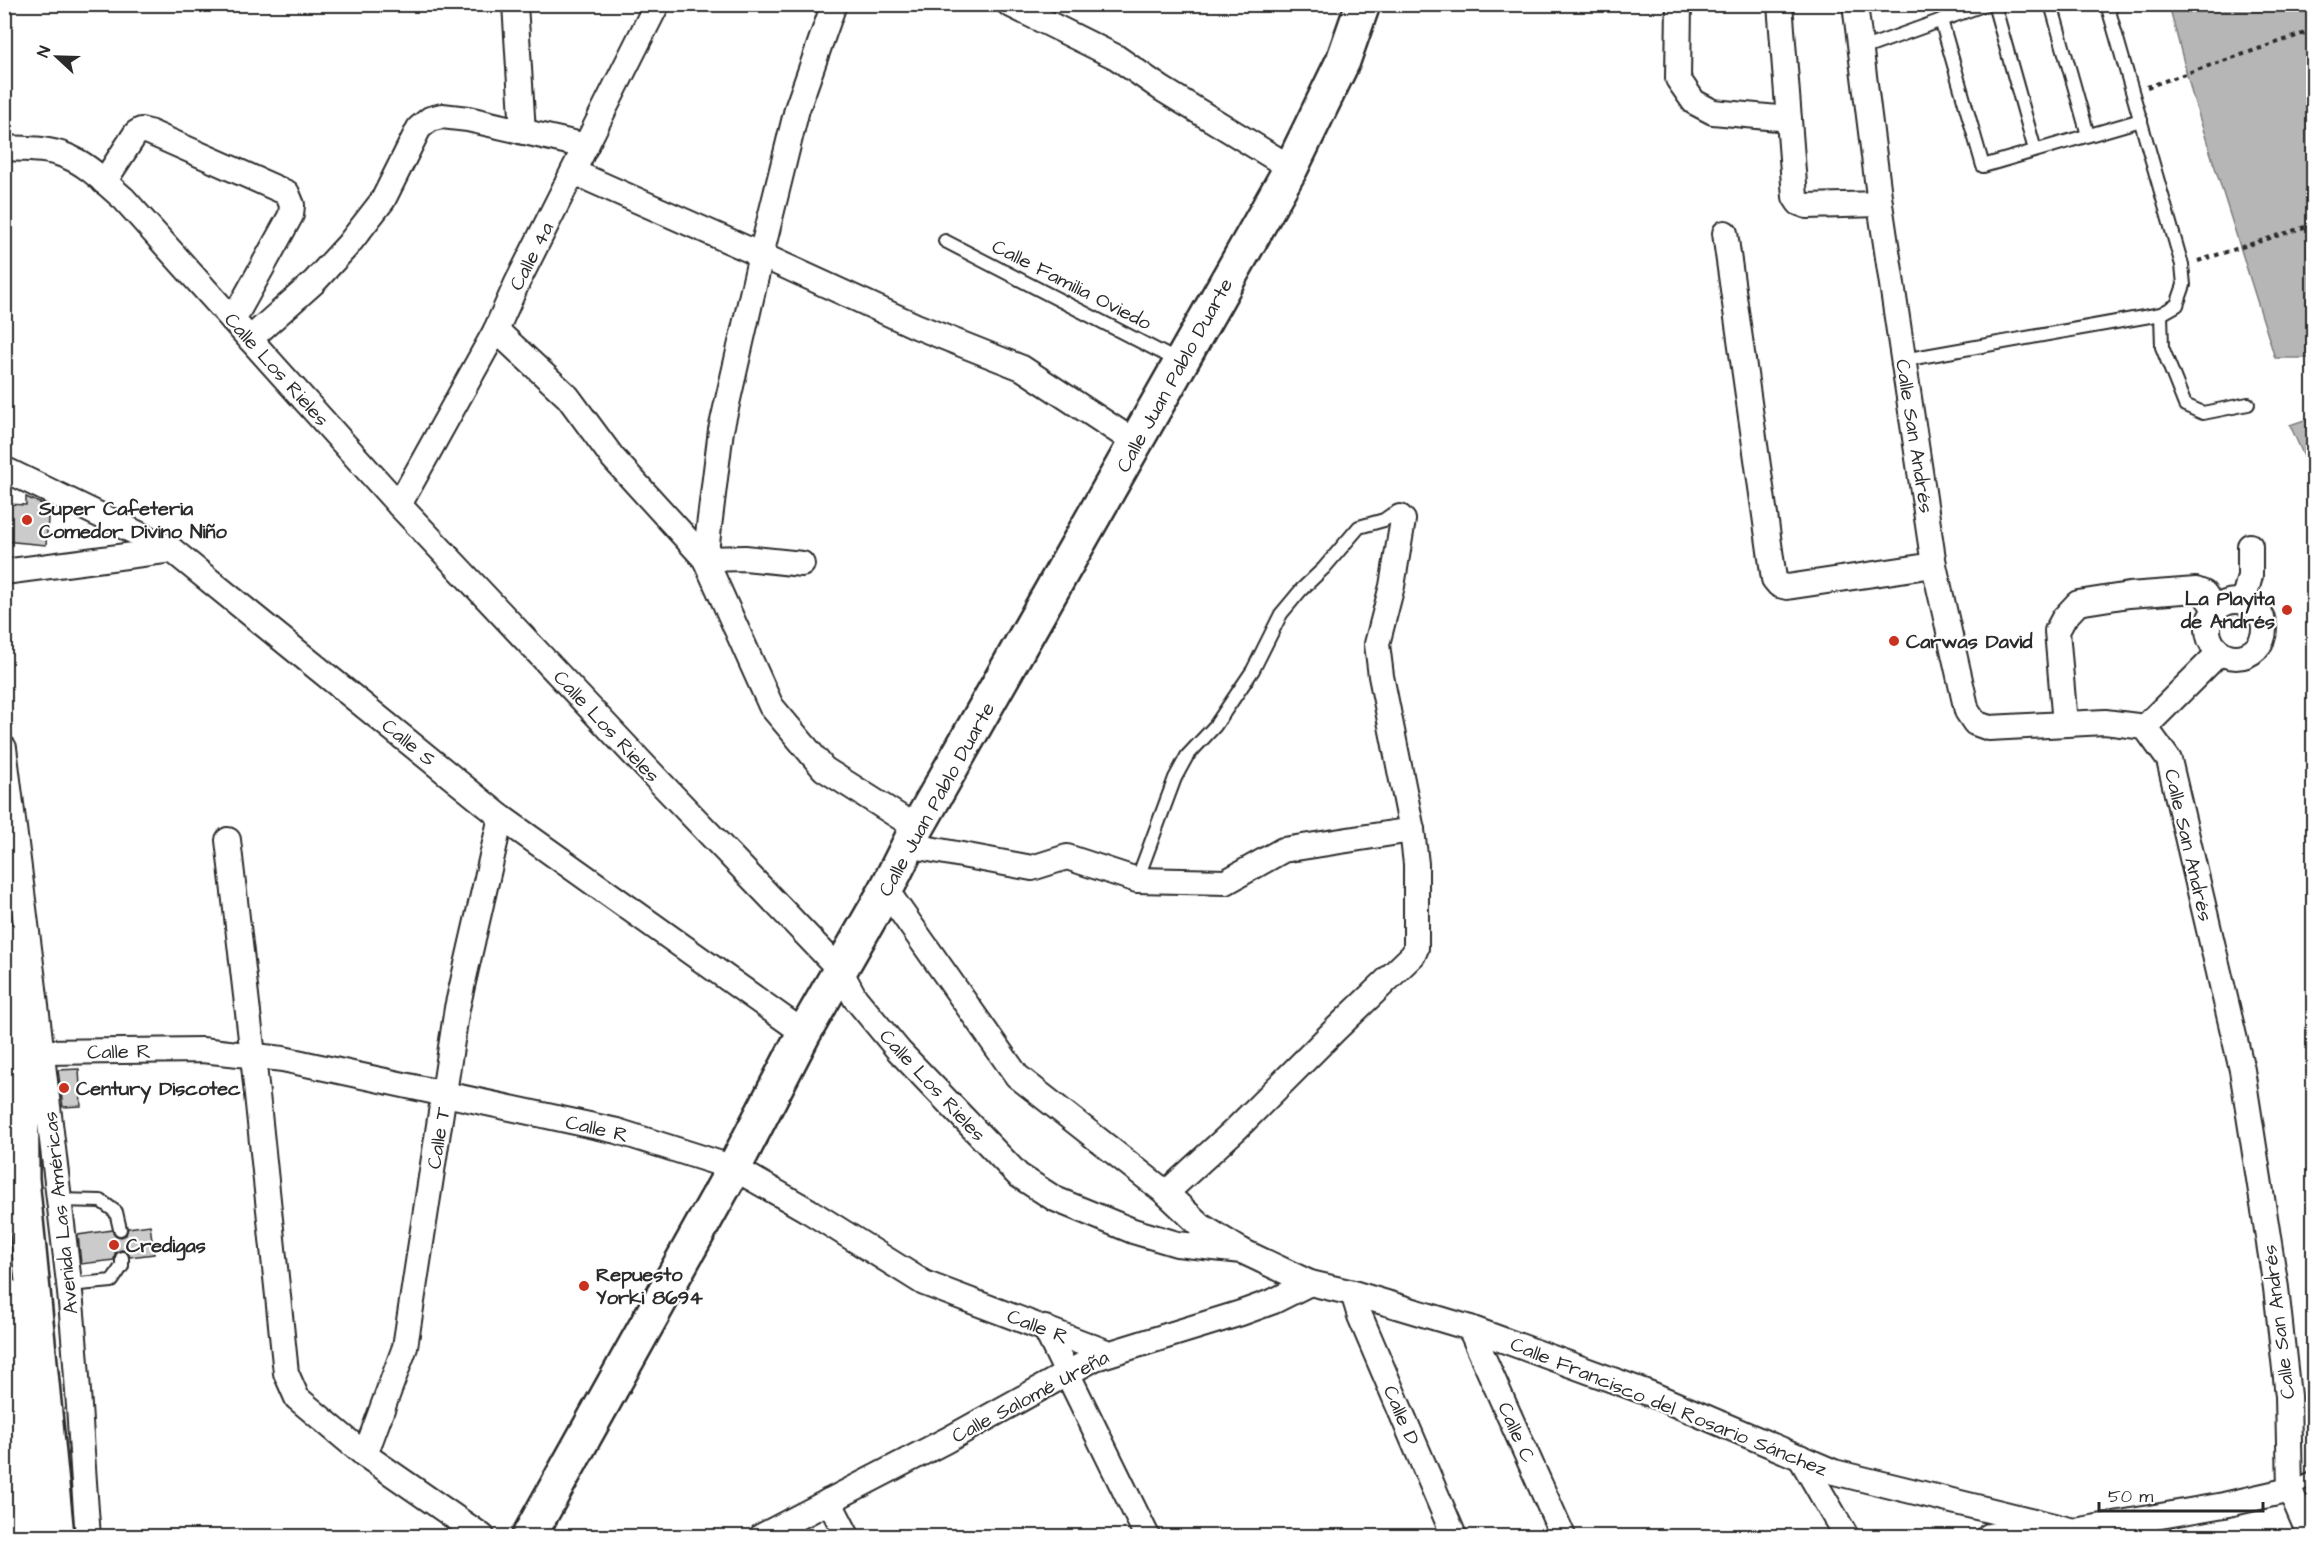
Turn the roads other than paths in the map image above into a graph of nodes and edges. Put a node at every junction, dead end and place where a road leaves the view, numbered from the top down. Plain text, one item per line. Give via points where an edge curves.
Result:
1 (515, 4) edge
2 (657, 4) edge
3 (834, 4) edge
4 (1009, 4) edge
5 (1348, 4) edge
6 (1363, 4) edge
7 (1679, 4) edge
8 (1780, 4) edge
9 (1855, 4) edge
10 (1986, 4) edge
11 (1994, 4) edge
12 (2051, 4) edge
13 (2107, 4) edge
14 (1941, 20) junction
15 (1859, 50) junction
16 (1343, 61) junction
17 (1789, 119) junction
18 (2140, 120) junction
19 (523, 132) junction
20 (2088, 135) junction
21 (586, 146) junction
22 (4, 148) edge
23 (2036, 150) junction
24 (1291, 168) junction
25 (573, 172) junction
26 (104, 182) junction
27 (1880, 204) junction
28 (1725, 233) dead end
29 (945, 241) dead end
30 (761, 255) junction
31 (2161, 314) junction
32 (233, 320) junction
33 (496, 330) junction
34 (250, 339) junction
35 (1903, 360) junction
36 (1182, 362) junction
37 (2248, 404) dead end
38 (1136, 443) junction
39 (4, 468) edge
40 (399, 505) junction
41 (1400, 516) joint
42 (2250, 546) dead end
43 (172, 550) junction
44 (705, 559) junction
45 (802, 564) dead end
46 (1934, 566) junction
47 (4, 572) edge
48 (2242, 602) junction
49 (2216, 610) junction
50 (2220, 652) junction
51 (2065, 724) junction
52 (2145, 727) junction
53 (4, 748) edge
54 (501, 817) junction
55 (1412, 830) junction
56 (913, 837) junction
57 (228, 840) dead end
58 (1137, 880) junction
59 (886, 890) junction
60 (4, 939) edge
61 (840, 970) junction
62 (804, 1033) junction
63 (43, 1052) junction
64 (253, 1056) junction
65 (445, 1095) junction
66 (734, 1168) junction
67 (1166, 1193) junction
68 (57, 1200) junction
69 (120, 1229) dead end
70 (1242, 1251) junction
71 (122, 1258) dead end
72 (1310, 1283) junction
73 (69, 1285) junction
74 (1353, 1293) junction
75 (4, 1294) edge
76 (1045, 1328) junction
77 (1470, 1328) junction
78 (1109, 1353) junction
79 (1066, 1373) junction
80 (365, 1455) junction
81 (1800, 1457) junction
82 (2313, 1478) edge
83 (2290, 1490) junction
84 (829, 1501) junction
85 (2050, 1526) junction
86 (2093, 1533) edge
87 (26, 1536) edge
88 (57, 1536) edge
89 (88, 1536) edge
90 (482, 1536) edge
91 (529, 1536) edge
92 (762, 1536) edge
93 (847, 1536) edge
94 (1147, 1536) edge
95 (1454, 1536) edge
96 (1563, 1536) edge
97 (1846, 1536) edge
98 (1989, 1536) edge
99 (2310, 1536) edge

1 - 19 street
2 - 21 street, Calle 4a
3 - 30 street via 797,109
4 - 24 street via 1116,57
5 - 16 main road, Calle Juan Pablo Duarte
6 - 16 main road, Calle Juan Pablo Duarte
7 - 17 street via 1678,79 1694,102 1713,112
8 - 17 street
9 - 15 street, Calle San Andrés
10 - 14 lane
11 - 23 lane
12 - 20 lane
13 - 18 lane
14 - 15 lane
14 - 23 lane via 1983,166
15 - 27 street, Calle San Andrés
16 - 24 main road, Calle Juan Pablo Duarte
17 - 27 street via 1795,197 1799,203
18 - 20 lane
18 - 31 lane via 2182,265 2184,285 2177,305
19 - 21 street
19 - 34 street via 442,116 430,119 419,128 384,200 348,245 314,282
20 - 23 lane
21 - 25 street, Calle 4a
22 - 26 street, Calle Los Rieles via 36,149 67,156
24 - 36 main road, Calle Juan Pablo Duarte
25 - 30 street
25 - 33 street, Calle 4a
26 - 32 street, Calle Los Rieles via 124,199
26 - 32 street via 141,130 287,193 291,215
27 - 35 street, Calle San Andrés
28 - 46 street via 1774,579 1787,587
29 - 36 lane, Calle Familia Oviedo
30 - 38 street via 916,326 1022,368
30 - 44 street via 722,430
31 - 35 lane
31 - 37 lane via 2162,347 2185,405 2203,413
32 - 34 street, Calle Los Rieles
33 - 40 street, Calle 4a
33 - 44 street via 568,397 613,458
34 - 40 street, Calle Los Rieles
35 - 46 street, Calle San Andrés
36 - 38 main road, Calle Juan Pablo Duarte
38 - 56 main road, Calle Juan Pablo Duarte
39 - 43 street, Calle S
40 - 61 street, Calle Los Rieles
41 - 55 street via 1403,520 1392,586 1377,644
41 - 58 lane via 1391,515 1359,527 1281,614 1242,687 1215,726 1187,756
42 - 48 street via 2250,576
43 - 47 street
43 - 54 street, Calle S
44 - 45 street via 745,558
44 - 56 street via 771,706 824,769
46 - 51 street, Calle San Andrés via 1967,711 1975,723 1989,728
48 - 49 street via 2233,601
48 - 50 street via 2258,612 2263,637 2245,655
49 - 50 street via 2208,627 2213,645
49 - 51 street via 2204,593 2196,590 2078,603 2057,631
50 - 52 street
51 - 52 street, Calle San Andrés via 2105,722
52 - 83 street, Calle San Andrés via 2169,760 2242,1070 2276,1288 2288,1396
53 - 63 street, Avenida Las Américas
54 - 62 street, Calle S
54 - 65 street, Calle T via 457,1008
55 - 58 street via 1283,850 1226,882
55 - 67 street via 1417,906 1413,955
56 - 58 street via 1032,868 1067,857
56 - 59 main road, Calle Juan Pablo Duarte
57 - 64 street
59 - 61 main road, Calle Juan Pablo Duarte
59 - 67 street, Calle Francisco del Rosario Sánchez via 1017,1076
60 - 88 main road via 14,982 21,1052 22,1179
61 - 62 main road, Calle Juan Pablo Duarte
61 - 70 street, Calle Los Rieles via 855,998 899,1051 1018,1174 1055,1199 1132,1231 1177,1244
62 - 66 main road, Calle Juan Pablo Duarte
63 - 64 street, Calle R via 202,1050
63 - 68 street, Avenida Las Américas
64 - 65 street, Calle R via 283,1059
64 - 80 street via 286,1373 297,1398
65 - 66 street, Calle R via 616,1131
65 - 80 street, Calle T via 405,1347
66 - 76 street, Calle R via 924,1283
66 - 91 main road, Calle Juan Pablo Duarte
67 - 70 street, Calle Francisco del Rosario Sánchez via 1201,1226
68 - 69 lane via 101,1201 116,1212
68 - 73 street, Avenida Las Américas
70 - 72 street, Calle Francisco del Rosario Sánchez
71 - 73 lane via 122,1266 112,1281
72 - 74 street, Calle Francisco del Rosario Sánchez
72 - 78 street, Calle Salomé Ureña via 1240,1313
73 - 89 street, Avenida Las Américas
74 - 77 street, Calle Francisco del Rosario Sánchez
74 - 95 street, Calle D
75 - 87 main road
76 - 78 street, Calle R
76 - 79 street
77 - 81 street, Calle Francisco del Rosario Sánchez via 1651,1394
77 - 96 street, Calle C
78 - 79 street, Calle Salomé Ureña
79 - 84 street, Calle Salomé Ureña
79 - 94 street
80 - 90 street
81 - 85 street, Calle Francisco del Rosario Sánchez via 1834,1472
81 - 97 street
82 - 83 lane
83 - 86 street, Calle Francisco del Rosario Sánchez
83 - 99 street, Calle San Andrés
84 - 92 street, Calle Salomé Ureña
84 - 93 street
85 - 86 street, Calle Francisco del Rosario Sánchez
85 - 98 street

